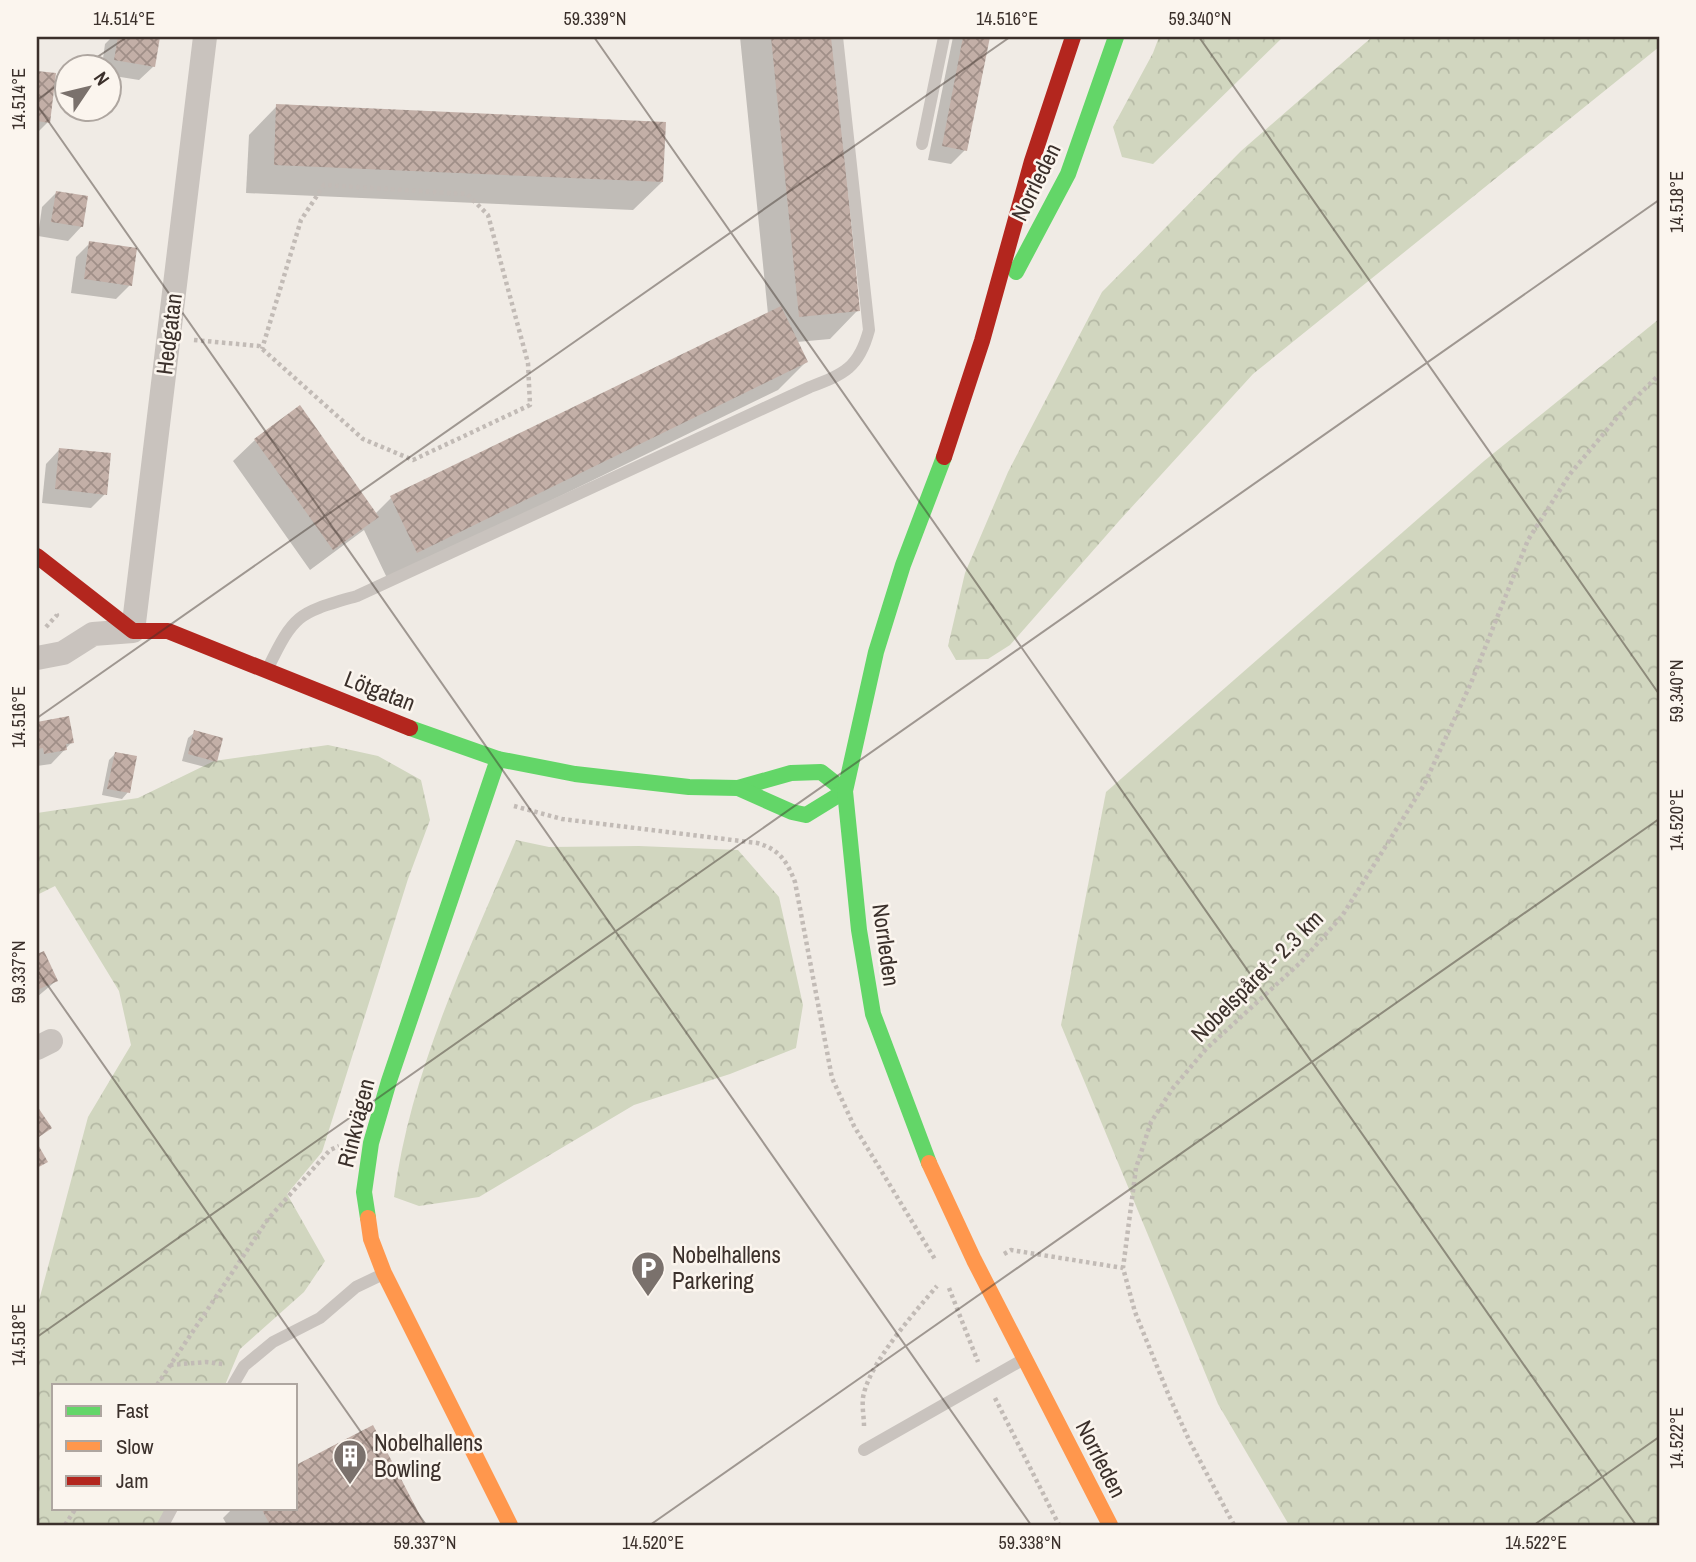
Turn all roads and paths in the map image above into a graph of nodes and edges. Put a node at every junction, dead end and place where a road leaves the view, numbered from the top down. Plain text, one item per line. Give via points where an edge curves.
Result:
1 (205, 37) edge
2 (837, 37) edge
3 (944, 37) edge
4 (1073, 37) edge
5 (1116, 37) edge
6 (922, 144) dead end
7 (169, 337) junction
8 (982, 341) junction
9 (262, 349) junction
10 (1659, 375) edge
11 (37, 556) edge
12 (54, 606) dead end
13 (133, 631) junction
14 (37, 634) edge
15 (37, 658) edge
16 (267, 670) junction
17 (498, 759) junction
18 (738, 788) junction
19 (845, 791) junction
20 (484, 799) junction
21 (377, 1125) junction
22 (996, 1258) dead end
23 (937, 1262) dead end
24 (1123, 1268) junction
25 (384, 1273) junction
26 (948, 1284) dead end
27 (937, 1286) dead end
28 (1025, 1359) junction
29 (170, 1365) junction
30 (244, 1366) junction
31 (987, 1381) junction
32 (158, 1384) edge
33 (234, 1384) edge
34 (864, 1450) joint
35 (75, 1510) edge
36 (65, 1525) edge
37 (510, 1525) edge
38 (1059, 1525) edge
39 (1110, 1525) edge
40 (1234, 1525) edge

1 - 7 street, Hedgatan
2 - 16 lane via 869,330 854,365 839,377 357,596 301,615 290,625
3 - 6 lane
4 - 8 street, Norrleden via 1032,161
5 - 8 street, Norrleden via 1068,174
7 - 9 path
7 - 13 street, Hedgatan
8 - 19 street, Norrleden via 876,652
9 - 9 path via 363,439 413,460 530,405 527,363 488,215 467,194 324,185 301,220
10 - 24 path, Nobelspåret - 2.3 km via 1570,474 1528,540 1424,785 1342,916 1301,962 1206,1049 1151,1122 1136,1168
11 - 13 street
12 - 14 path via 57,615
13 - 15 street via 93,634 63,653
13 - 16 street, Lötgatan via 167,631
16 - 17 street, Lötgatan via 387,720
17 - 18 street, Lötgatan via 575,774
17 - 20 street, Rinkvägen
18 - 19 street, Lötgatan via 791,773 821,772
18 - 19 street, Lötgatan via 806,815
19 - 28 street, Norrleden via 873,1014 919,1141
20 - 21 street, Rinkvägen
20 - 23 path via 562,819 757,843 781,854 795,882 832,1078 853,1126
21 - 25 street, Rinkvägen via 364,1192 371,1239
21 - 29 path via 330,1150 268,1219
22 - 24 path via 1011,1250
24 - 40 path, Nobelspåret - 2.3 km via 1135,1312 1169,1396
25 - 30 lane via 356,1287 320,1318 273,1342
25 - 37 street, Rinkvägen
26 - 31 path
27 - 34 path via 899,1331 863,1394
28 - 31 lane
28 - 39 street, Norrleden
29 - 30 path
29 - 32 path
30 - 33 lane
31 - 34 lane
31 - 38 path
35 - 36 path

